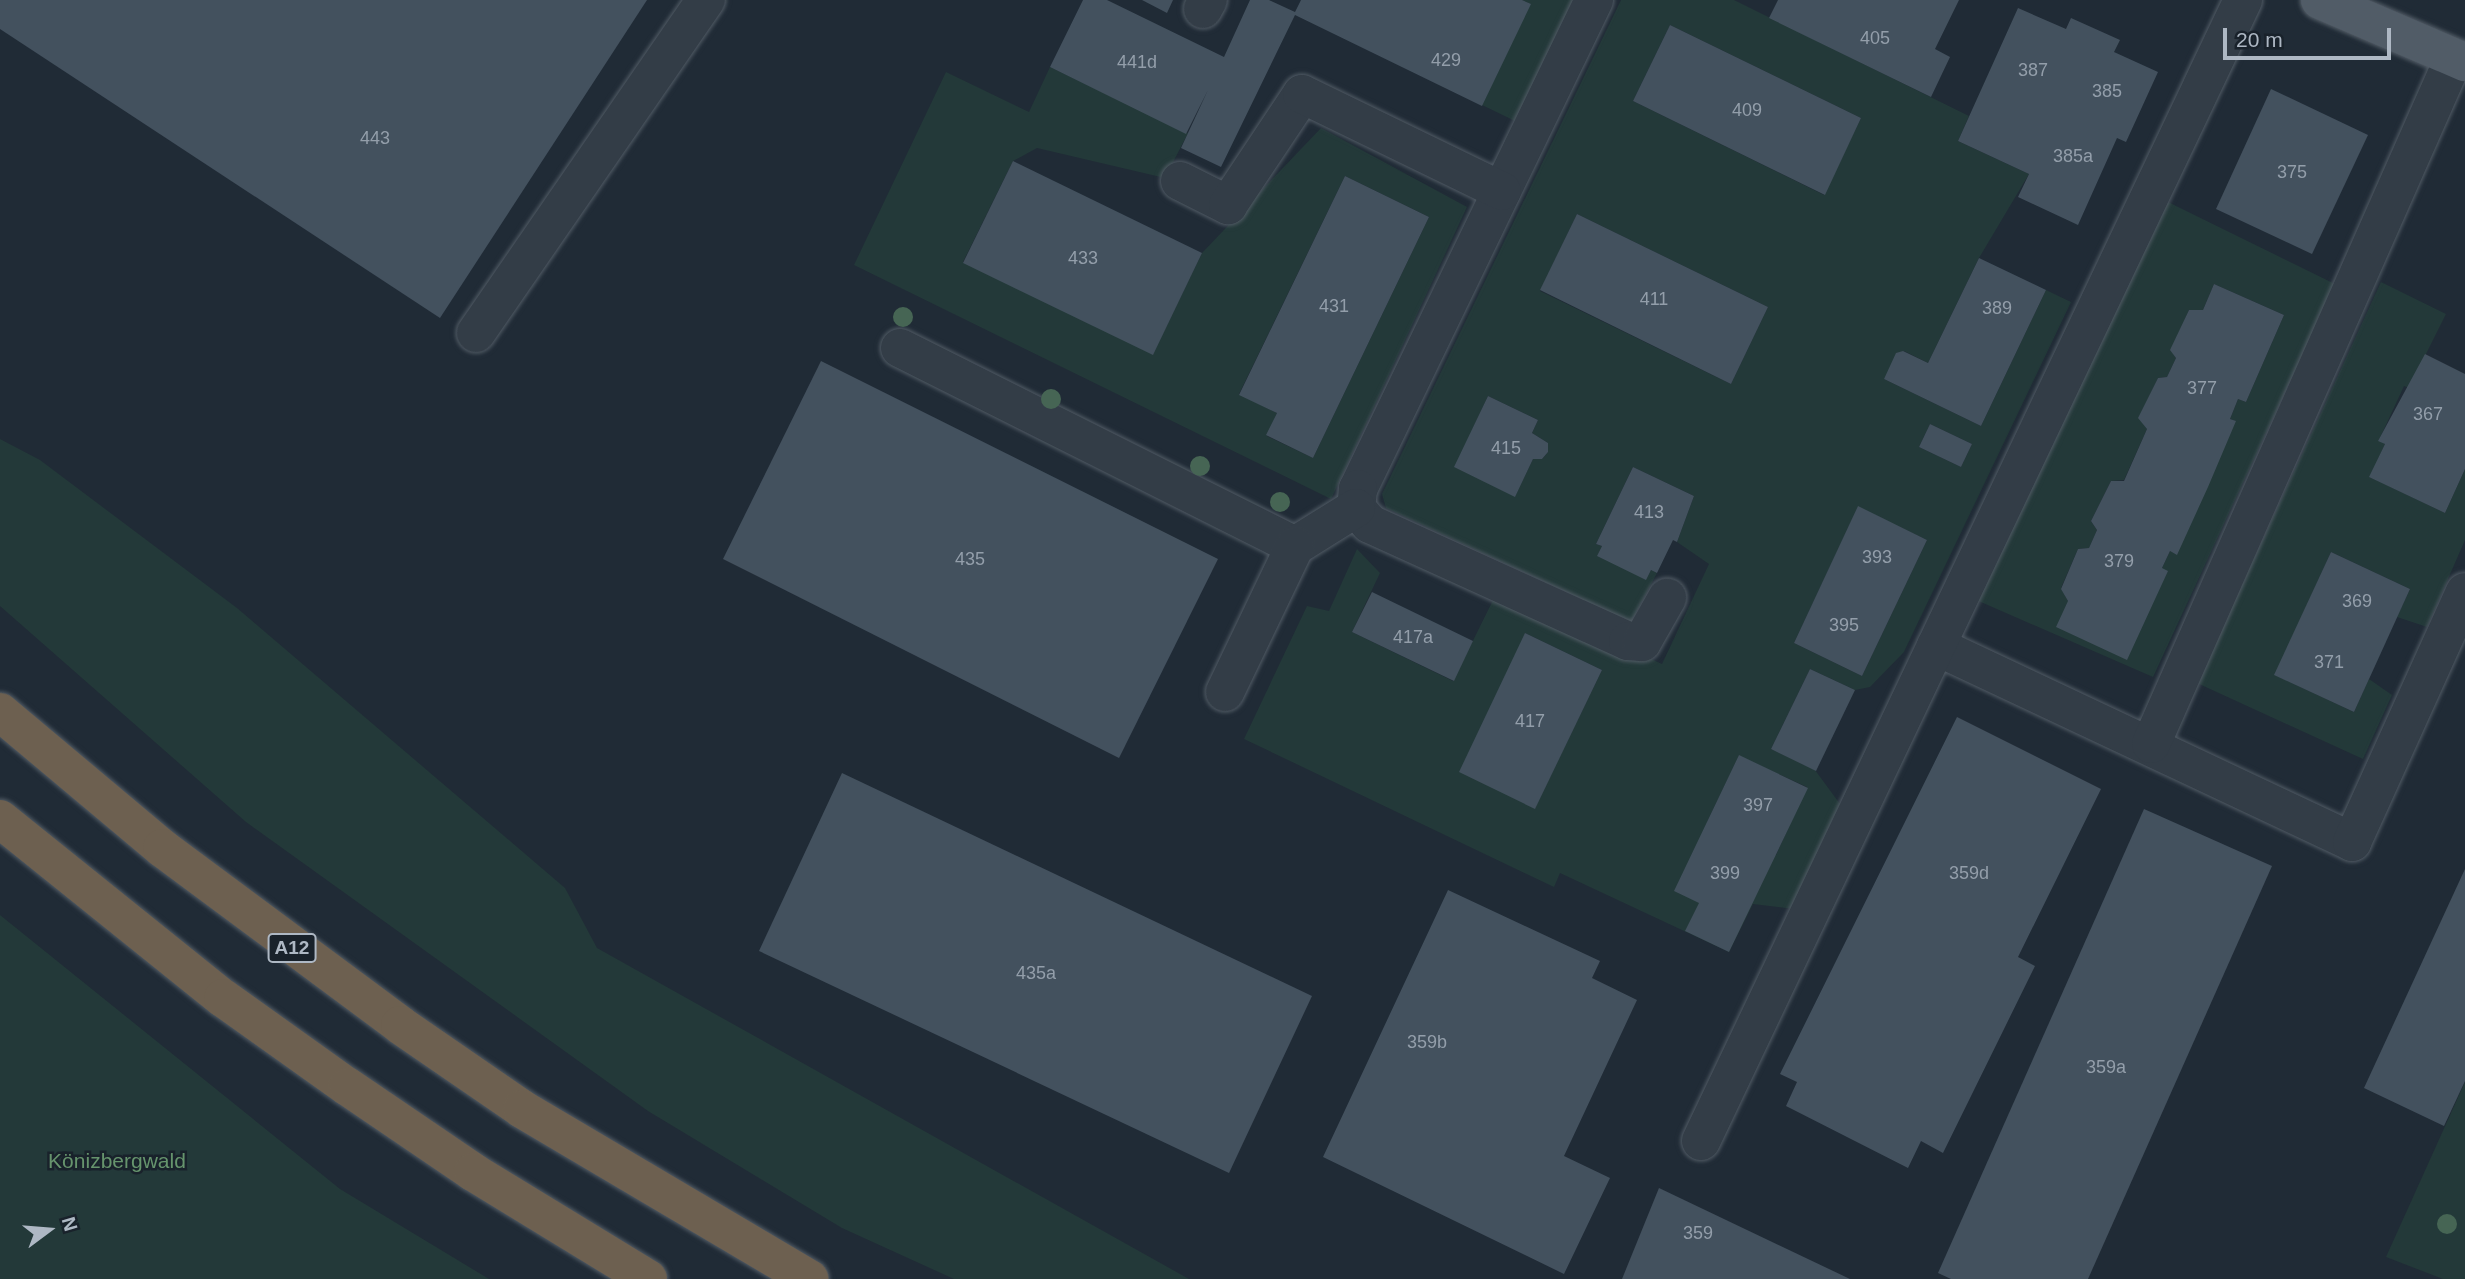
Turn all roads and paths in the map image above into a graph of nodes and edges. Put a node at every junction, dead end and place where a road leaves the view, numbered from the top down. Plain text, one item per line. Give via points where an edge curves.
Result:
1 (706, 0) edge
2 (1594, 0) edge
3 (2242, 0) edge
4 (2320, 0) edge
5 (2460, 60) edge
6 (1180, 181) dead end
7 (1502, 191) junction
8 (476, 332) dead end
9 (900, 348) dead end
10 (1356, 508) junction
11 (1295, 546) junction
12 (2465, 592) edge
13 (1667, 598) dead end
14 (1936, 646) junction
15 (1225, 692) dead end
16 (0, 712) edge
17 (2151, 744) junction
18 (0, 819) edge
19 (1701, 1141) dead end
20 (648, 1279) edge
21 (809, 1279) edge

1 - 8 lane
2 - 7 lane
3 - 14 lane
4 - 5 main road
5 - 17 lane
6 - 7 lane via 1228,205 1302,94
7 - 10 lane via 1357,489
9 - 11 lane
10 - 11 lane
10 - 13 lane via 1370,524 1628,641 1642,642
11 - 15 lane
12 - 17 lane via 2352,842
14 - 17 lane
14 - 19 lane
16 - 21 highway, A12 via 172,856 400,1026 522,1109
18 - 20 highway via 191,973 337,1079 473,1172

